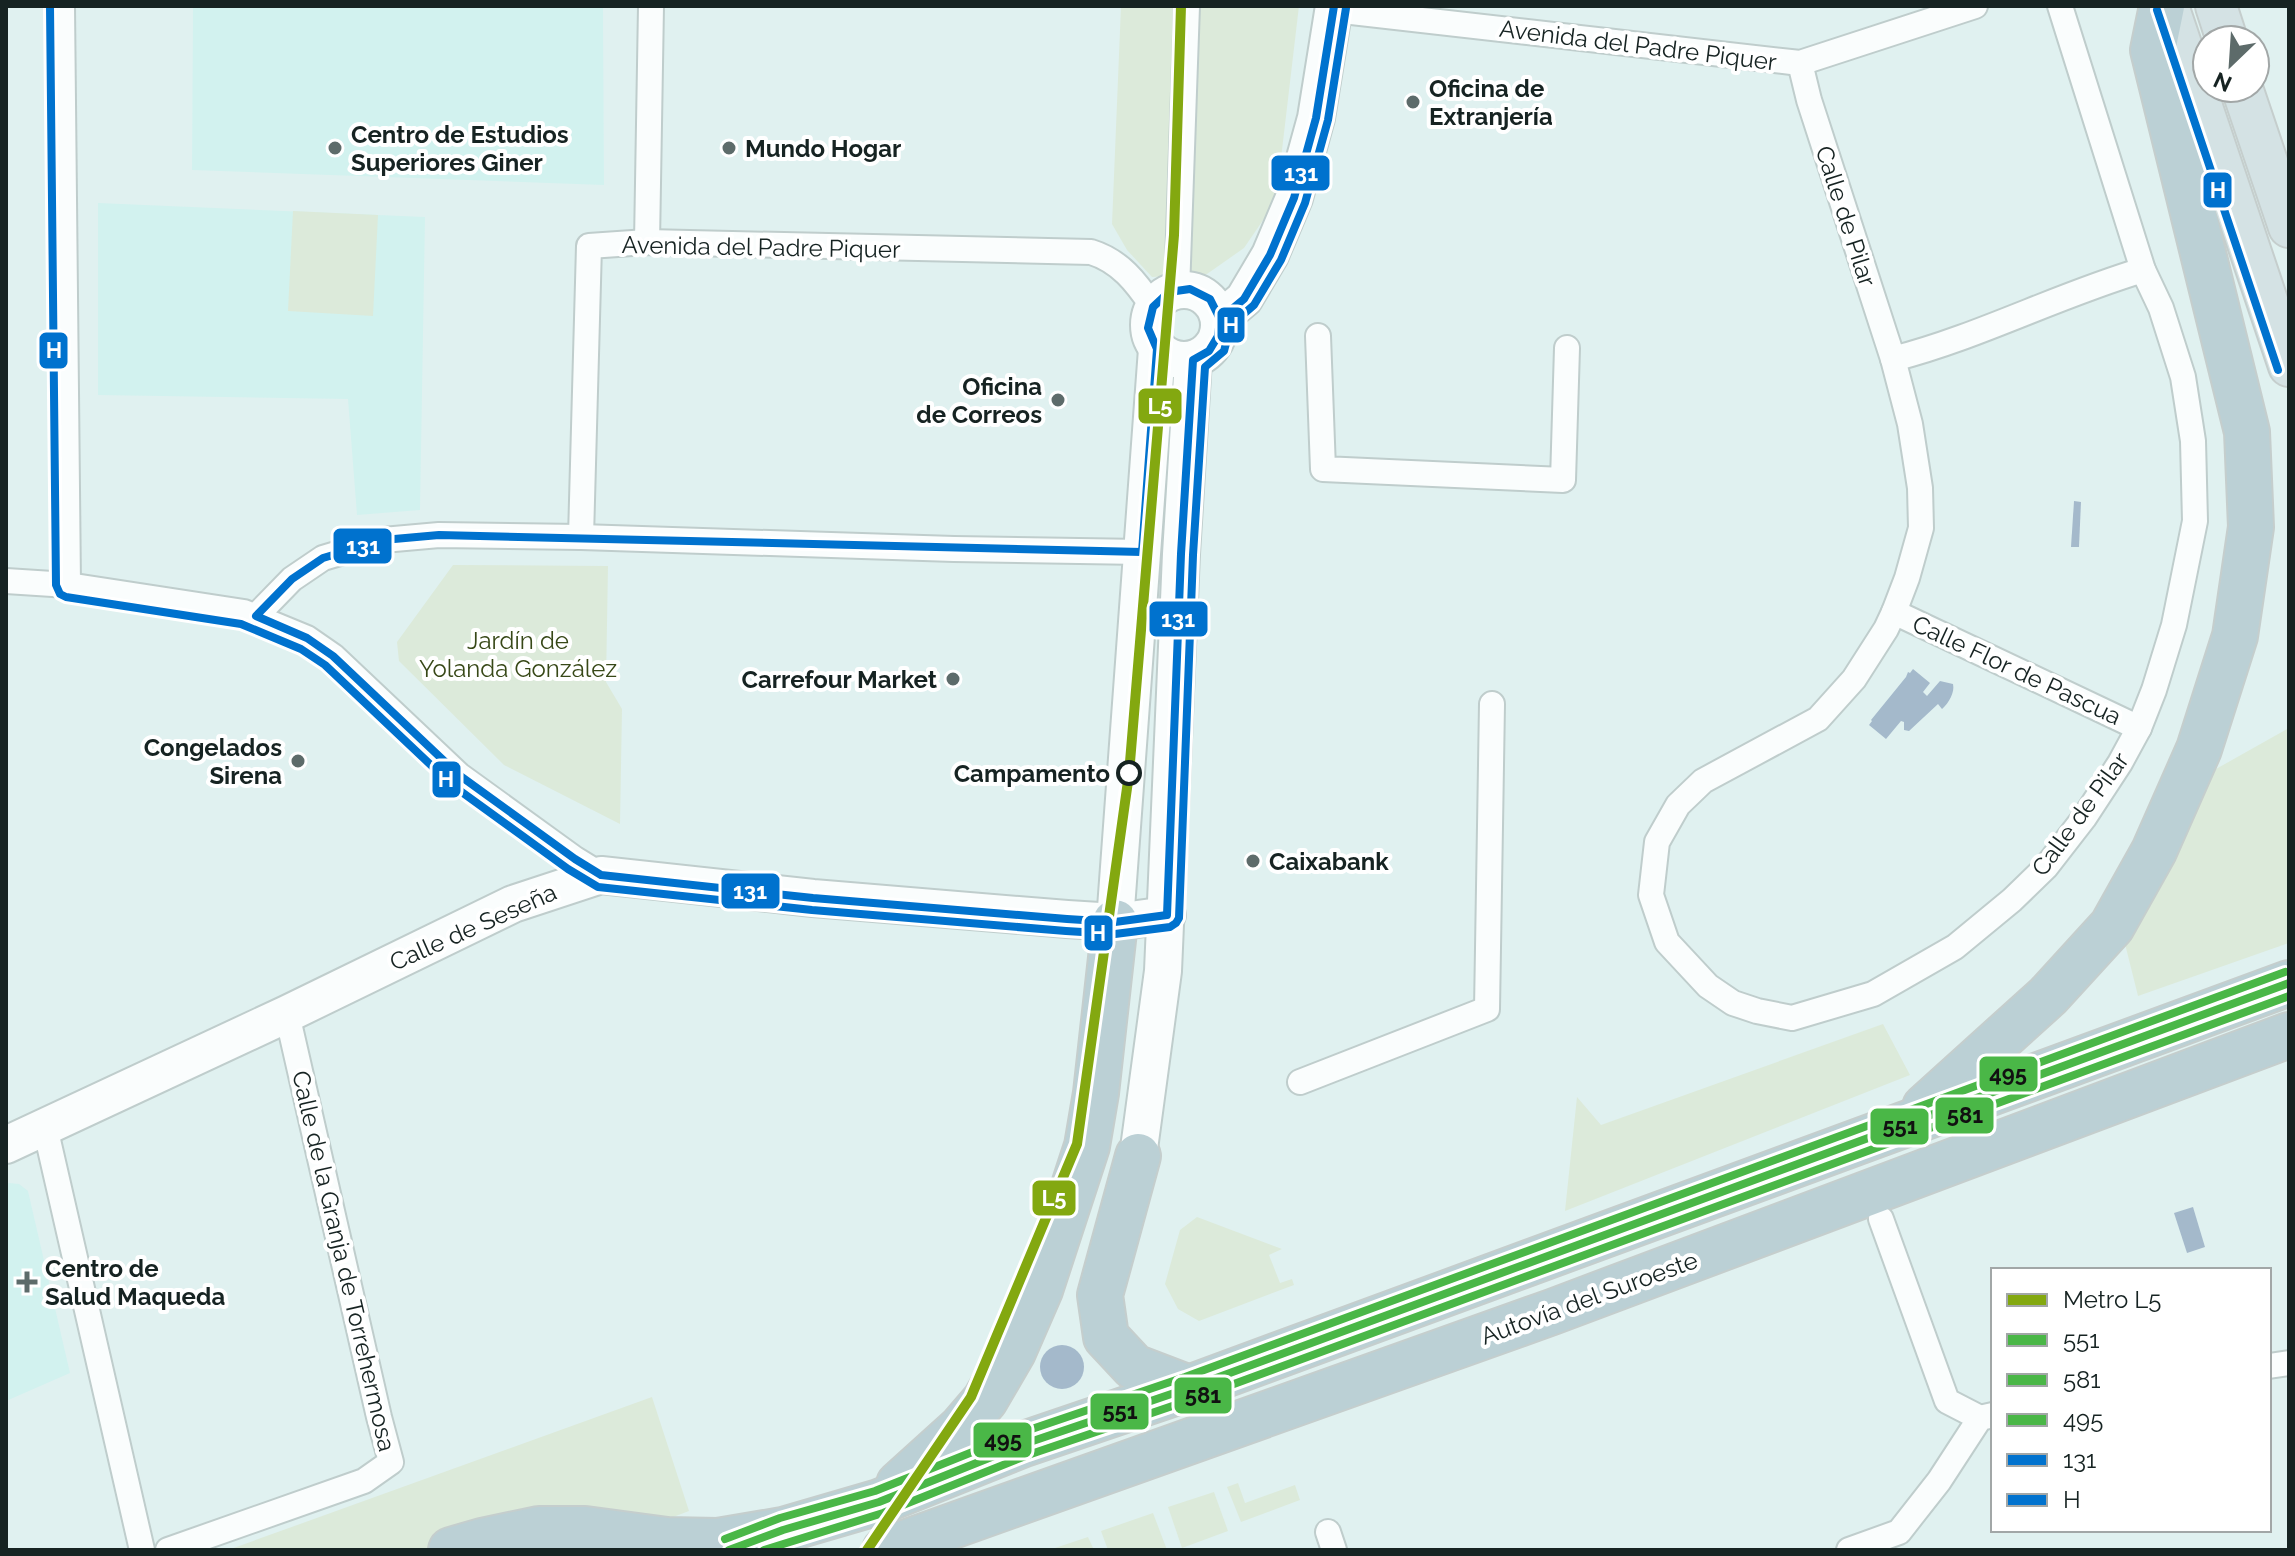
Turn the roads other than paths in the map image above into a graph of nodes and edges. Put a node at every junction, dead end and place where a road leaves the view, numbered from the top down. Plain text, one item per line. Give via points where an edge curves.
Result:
1 (62, 6) edge
2 (651, 6) edge
3 (1187, 6) edge
4 (1975, 6) edge
5 (2060, 6) edge
6 (2162, 6) edge
7 (2168, 6) edge
8 (1334, 8) edge
9 (1800, 63) junction
10 (2247, 104) edge
11 (2289, 227) edge
12 (647, 242) junction
13 (2143, 270) junction
14 (1165, 299) junction
15 (1220, 319) junction
16 (1318, 336) dead end
17 (1567, 348) dead end
18 (1157, 349) junction
19 (1893, 359) junction
20 (1193, 360) junction
21 (2289, 366) edge
22 (581, 537) junction
23 (1142, 552) junction
24 (6, 581) edge
25 (68, 585) junction
26 (1894, 612) junction
27 (256, 616) junction
28 (1492, 704) dead end
29 (2139, 728) junction
30 (601, 875) junction
31 (1167, 915) junction
32 (1115, 922) junction
33 (2289, 983) edge
34 (287, 1014) junction
35 (2289, 1035) edge
36 (1300, 1082) dead end
37 (1906, 1125) junction
38 (45, 1127) junction
39 (6, 1145) edge
40 (1138, 1156) joint
41 (1067, 1206) junction
42 (1881, 1219) dead end
43 (1119, 1223) junction
44 (1189, 1388) junction
45 (1986, 1417) edge
46 (879, 1502) junction
47 (142, 1550) edge
48 (168, 1550) edge
49 (451, 1550) edge
50 (885, 1550) edge
51 (1849, 1550) edge

1 - 25 street
2 - 12 street
3 - 14 street
4 - 9 street
5 - 13 street, Calle de Pilar
6 - 37 highway via 2153,50 2247,432 2251,527 2235,636 2199,749 2154,851 2112,926 2048,996
7 - 21 main road
8 - 9 street, Avenida del Padre Piquer
8 - 15 street, Avenida del Padre Piquer via 1316,118 1294,198 1244,299
9 - 19 street, Calle de Pilar
10 - 11 main road
12 - 14 street, Avenida del Padre Piquer via 1091,252 1108,258
12 - 22 street, Avenida del Padre Piquer via 589,246
13 - 19 street
13 - 29 street, Calle de Pilar via 2183,377 2193,441 2195,521 2174,625
14 - 15 street via 1190,289 1210,299
14 - 18 street via 1148,328
15 - 20 street via 1209,351
16 - 17 street via 1323,469 1563,480
18 - 20 street via 1173,360
18 - 23 street
19 - 26 street, Calle de Pilar via 1910,424 1921,528
20 - 31 street
22 - 23 street
22 - 27 street via 439,535 383,540 323,558 292,579
23 - 32 street
24 - 25 street
25 - 27 street
26 - 29 street, Calle Flor de Pascua
26 - 29 street, Calle de Pilar via 1854,679 1818,719 1703,781 1678,805 1657,842 1651,895 1667,942 1708,986 1733,1003 1792,1018 1873,994 1955,947 2046,867 2091,807
27 - 30 street via 333,656 459,775
28 - 36 street via 1487,1009
30 - 32 street, Calle de Seseña
30 - 34 street, Calle de Seseña via 513,904
31 - 32 street, Calle de Seseña
31 - 40 street
32 - 41 highway via 1094,1106
33 - 37 highway
34 - 38 street, Calle de Seseña
34 - 48 street, Calle de la Granja de Torrehermosa via 391,1462 364,1481
35 - 50 highway, Autovía del Suroeste via 1567,1307
37 - 44 highway
38 - 39 street, Calle de Seseña
38 - 47 street
40 - 43 highway
41 - 43 highway
41 - 46 highway via 1040,1290 985,1400
42 - 45 street via 1947,1401
43 - 44 highway via 1100,1295 1106,1337 1134,1367
44 - 46 highway via 1038,1439
45 - 51 street via 1899,1532
46 - 49 highway via 783,1530 718,1541 539,1529

